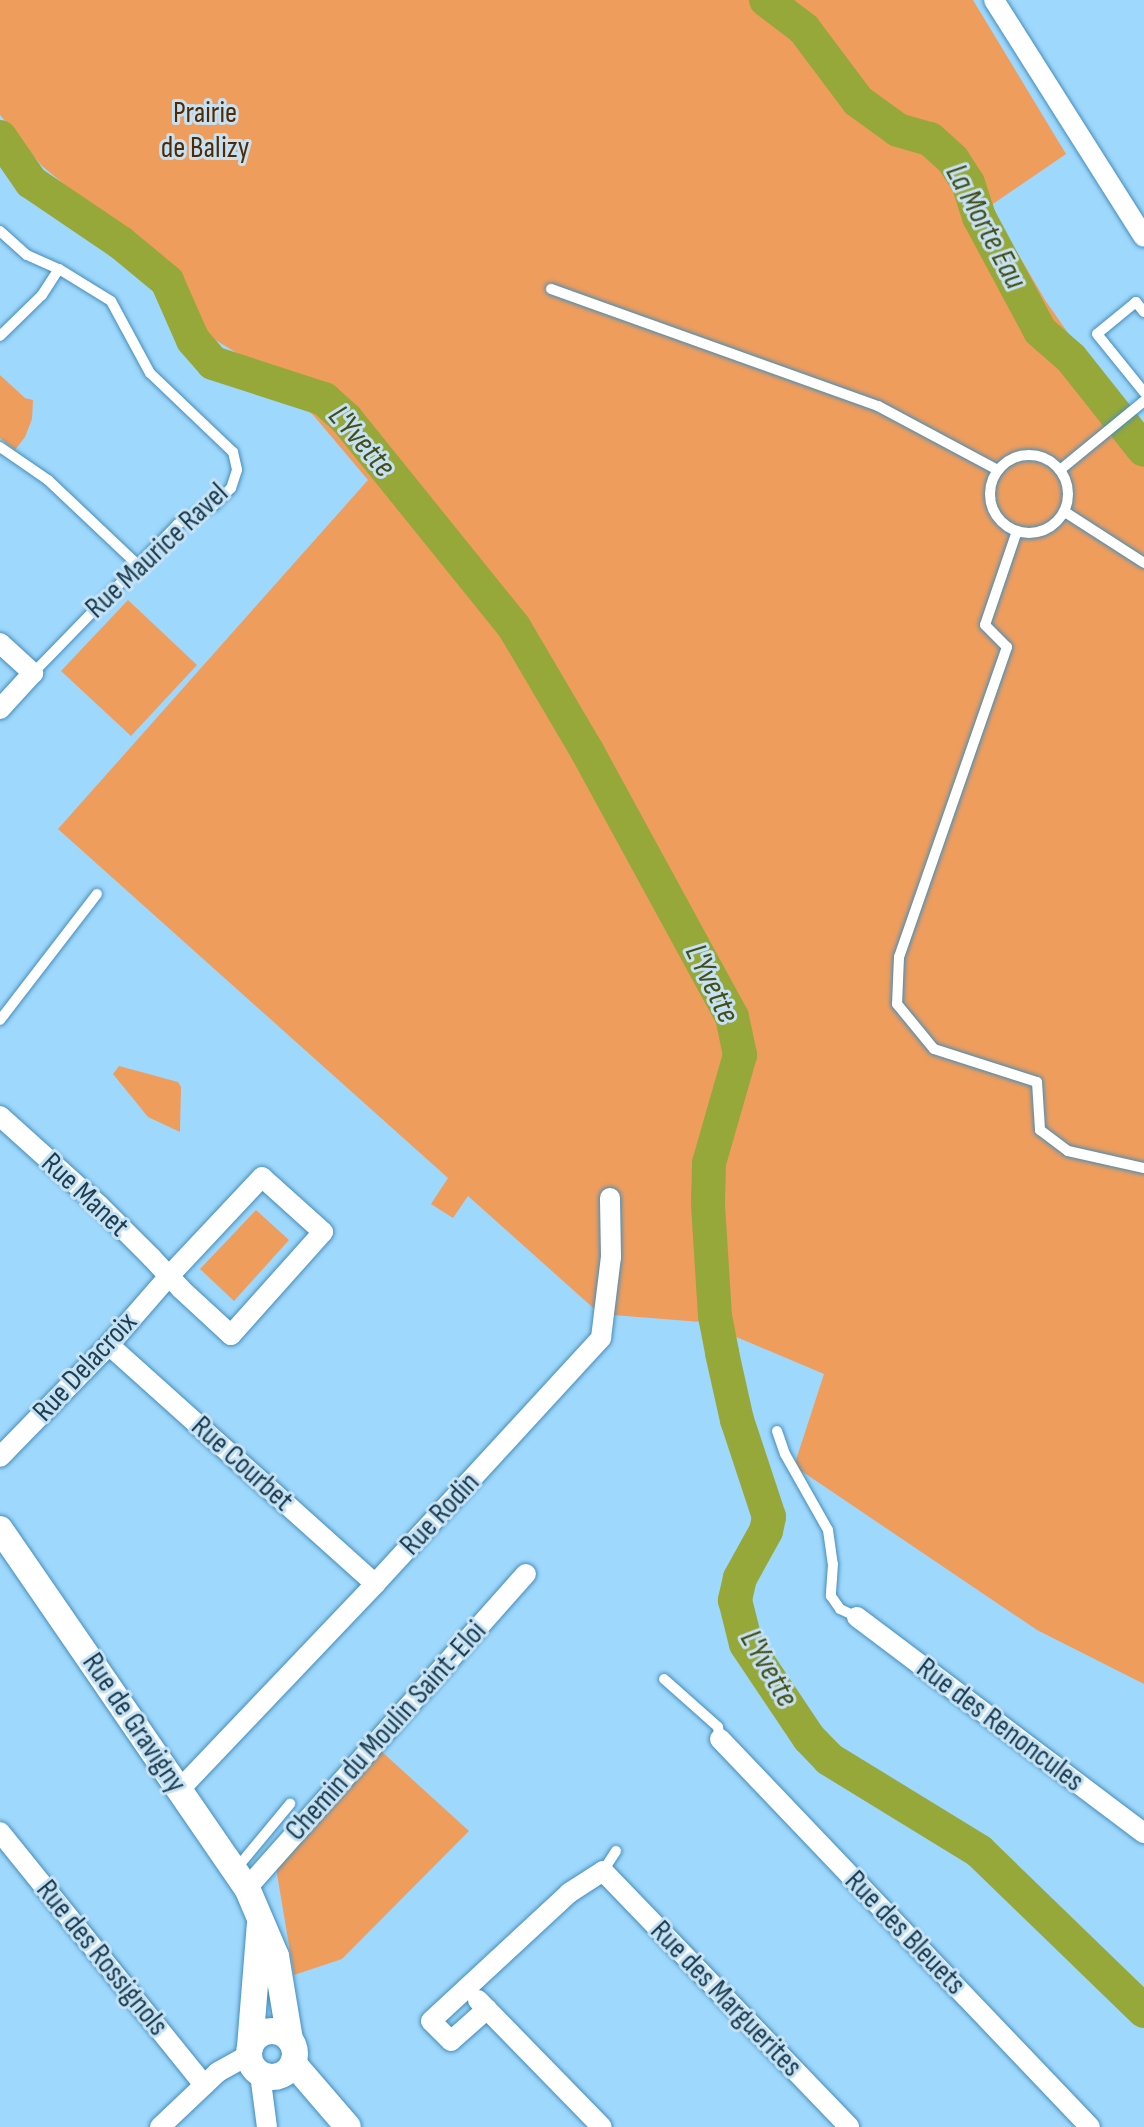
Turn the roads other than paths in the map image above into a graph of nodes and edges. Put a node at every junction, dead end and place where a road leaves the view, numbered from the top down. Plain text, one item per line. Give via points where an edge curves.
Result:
1 (994, 0) edge
2 (0, 231) edge
3 (1144, 237) edge
4 (59, 269) junction
5 (551, 289) dead end
6 (1144, 312) edge
7 (0, 336) edge
8 (1144, 392) edge
9 (1144, 401) edge
10 (0, 447) edge
11 (998, 470) junction
12 (1060, 470) junction
13 (1065, 512) junction
14 (1017, 531) junction
15 (1144, 563) edge
16 (139, 566) junction
17 (0, 643) edge
18 (33, 673) junction
19 (0, 709) edge
20 (97, 894) dead end
21 (0, 1020) edge
22 (0, 1116) edge
23 (1144, 1168) edge
24 (610, 1198) dead end
25 (169, 1276) junction
26 (109, 1345) junction
27 (777, 1431) dead end
28 (0, 1457) edge
29 (0, 1529) edge
30 (526, 1574) dead end
31 (375, 1584) junction
32 (857, 1617) joint
33 (664, 1679) dead end
34 (720, 1739) joint
35 (180, 1789) junction
36 (290, 1804) dead end
37 (0, 1832) edge
38 (1144, 1833) edge
39 (616, 1851) dead end
40 (603, 1871) junction
41 (241, 1879) junction
42 (260, 1920) junction
43 (467, 1989) junction
44 (487, 2009) junction
45 (291, 2052) junction
46 (253, 2058) junction
47 (204, 2085) junction
48 (160, 2127) edge
49 (267, 2127) edge
50 (348, 2127) edge
51 (602, 2127) edge
52 (849, 2127) edge
53 (1090, 2127) edge

1 - 3 street
2 - 4 lane, Rue Maurice Ravel via 27,255
4 - 7 lane via 42,295
4 - 16 lane, Rue Maurice Ravel via 111,301 150,373 233,452 237,470 231,488 214,505 178,524
5 - 11 lane via 878,406
6 - 8 lane via 1136,302 1097,334
9 - 12 lane
10 - 16 lane via 48,480
11 - 12 lane via 1021,455 1038,455
11 - 14 lane via 991,502 1005,525
12 - 13 lane via 1069,490
13 - 14 lane via 1045,530
13 - 15 lane
14 - 23 lane via 985,625 1007,647 899,957 897,1004 934,1049 1037,1082 1040,1130 1068,1151
16 - 18 lane, Rue Maurice Ravel
17 - 18 street
18 - 19 street
20 - 21 lane
22 - 25 street, Rue Manet
24 - 31 street, Rue Rodin via 611,1257 601,1338
25 - 25 street, Rue Delacroix via 231,1335 323,1232 262,1177
25 - 26 street, Rue Delacroix
26 - 28 street, Rue Delacroix
26 - 31 street, Rue Courbet
27 - 32 lane via 828,1530 831,1596 840,1609
29 - 35 street, Rue de Gravigny
30 - 41 street, Chemin du Moulin Saint-Eloi
31 - 35 street, Rue Rodin
32 - 38 street, Rue des Renoncules
33 - 34 lane via 718,1727
34 - 53 street, Rue des Bleuets
35 - 41 street, Rue de Gravigny
36 - 41 lane
37 - 47 street, Rue des Rossignols
39 - 40 lane
40 - 43 street via 569,1893
40 - 52 street, Rue des Marguerites
41 - 42 street, Rue de Gravigny
42 - 45 street, Rue de Gravigny via 276,1956
42 - 46 street, Rue de Gravigny
43 - 44 street
43 - 44 street via 431,2021 451,2041
44 - 51 street
45 - 46 street via 275,2076
45 - 46 street via 278,2031 264,2032
45 - 50 street
46 - 47 street via 218,2072
46 - 49 street
47 - 48 street

